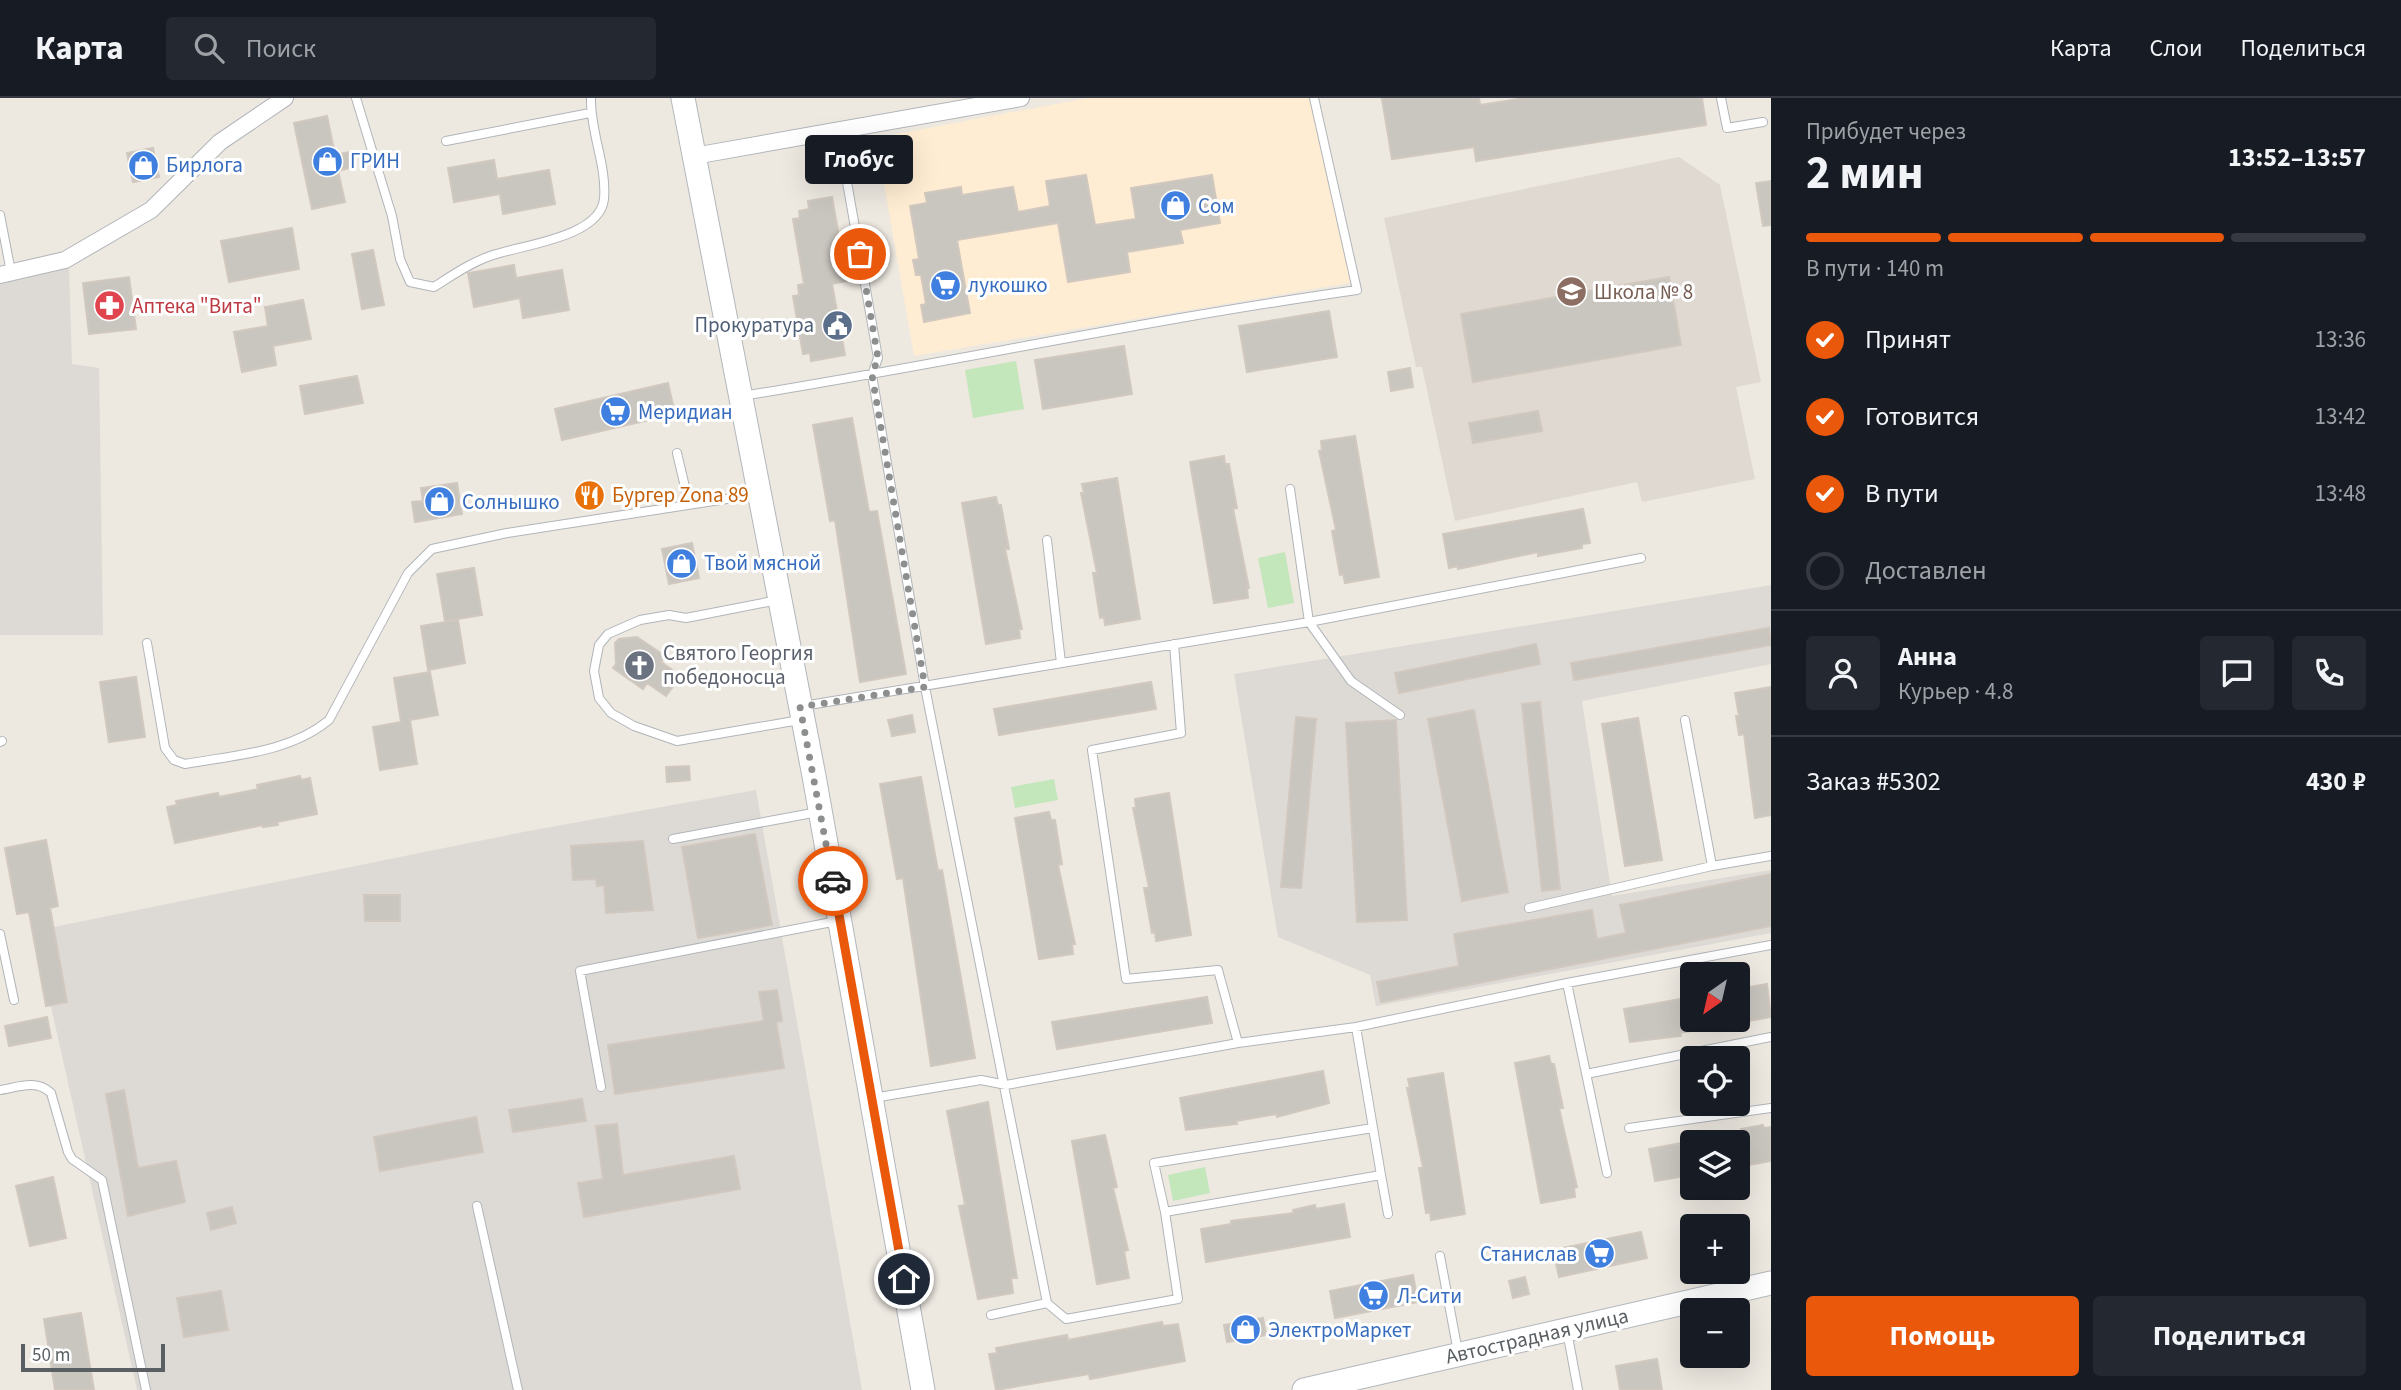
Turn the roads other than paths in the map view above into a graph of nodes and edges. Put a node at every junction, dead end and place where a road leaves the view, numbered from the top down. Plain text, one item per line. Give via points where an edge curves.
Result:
1 (285, 98) edge
2 (356, 98) edge
3 (591, 98) edge
4 (683, 98) edge
5 (1021, 98) edge
6 (1314, 98) edge
7 (1721, 98) edge
8 (590, 113) junction
9 (1763, 122) dead end
10 (838, 131) junction
11 (446, 141) dead end
12 (694, 156) junction
13 (0, 215) edge
14 (6, 273) edge
15 (872, 375) junction
16 (739, 396) junction
17 (677, 453) dead end
18 (1290, 489) dead end
19 (759, 494) junction
20 (689, 504) junction
21 (1047, 540) dead end
22 (1641, 558) dead end
23 (780, 599) junction
24 (1309, 622) junction
25 (147, 643) dead end
26 (1174, 644) junction
27 (1061, 663) junction
28 (925, 687) junction
29 (802, 713) junction
30 (1400, 715) dead end
31 (1685, 720) dead end
32 (821, 811) junction
33 (673, 839) dead end
34 (1771, 856) edge
35 (1712, 866) junction
36 (1529, 908) dead end
37 (840, 920) junction
38 (0, 934) edge
39 (1771, 945) edge
40 (1567, 983) junction
41 (14, 1000) dead end
42 (1356, 1027) junction
43 (1771, 1037) edge
44 (1238, 1044) junction
45 (1586, 1074) junction
46 (1006, 1085) junction
47 (601, 1087) dead end
48 (0, 1090) edge
49 (873, 1098) junction
50 (1771, 1108) edge
51 (1373, 1128) junction
52 (1629, 1128) dead end
53 (1607, 1173) dead end
54 (1381, 1175) junction
55 (477, 1206) dead end
56 (1165, 1212) junction
57 (1388, 1214) dead end
58 (1440, 1255) dead end
59 (1771, 1283) edge
60 (1047, 1303) junction
61 (991, 1315) dead end
62 (1566, 1329) junction
63 (1458, 1355) junction
64 (146, 1390) edge
65 (518, 1390) edge
66 (923, 1390) edge
67 (1304, 1390) edge
68 (1578, 1390) edge

1 - 14 street via 220,142 151,210 65,260
2 - 8 lane via 400,259 410,282 434,287 488,256 586,226 601,212 602,170
3 - 8 lane
4 - 12 main road
5 - 10 street
6 - 15 lane via 1357,290 1132,324
7 - 9 lane via 1727,128
8 - 11 lane
10 - 12 street
10 - 15 lane via 878,358
12 - 16 main road
13 - 14 lane
15 - 16 lane
15 - 28 lane
16 - 19 main road
17 - 20 lane
18 - 24 lane
19 - 20 lane
19 - 23 main road
20 - 25 lane via 432,549 408,573 329,720 293,743 185,764 174,760 165,748
21 - 27 lane
22 - 24 lane
23 - 29 main road
23 - 29 lane via 686,618 650,618 608,634 599,645 594,671 599,698 611,713 634,726 677,741
24 - 26 lane
24 - 30 lane via 1351,681
26 - 27 lane
26 - 44 lane via 1181,733 1092,750 1126,979 1218,970
27 - 28 lane
28 - 29 lane
28 - 46 lane
29 - 32 main road
31 - 35 lane
32 - 33 lane
32 - 37 main road
34 - 35 lane
35 - 36 lane
37 - 47 lane via 580,971
37 - 49 main road
38 - 41 lane
39 - 40 lane
40 - 42 lane
40 - 45 lane
42 - 44 lane
42 - 51 lane
43 - 45 lane
44 - 46 lane
45 - 53 lane
46 - 49 lane via 981,1080
46 - 60 lane
48 - 64 lane via 38,1083 44,1086 51,1093 72,1159 103,1180
49 - 66 main road
50 - 52 lane
51 - 54 lane
51 - 56 lane via 1154,1163
54 - 56 lane
54 - 57 lane
55 - 65 lane
56 - 60 lane via 1178,1299 1066,1319
58 - 63 lane
59 - 62 main road, Автострадная улица
60 - 61 lane
62 - 63 main road, Автострадная улица
62 - 68 lane
63 - 67 main road, Автострадная улица

